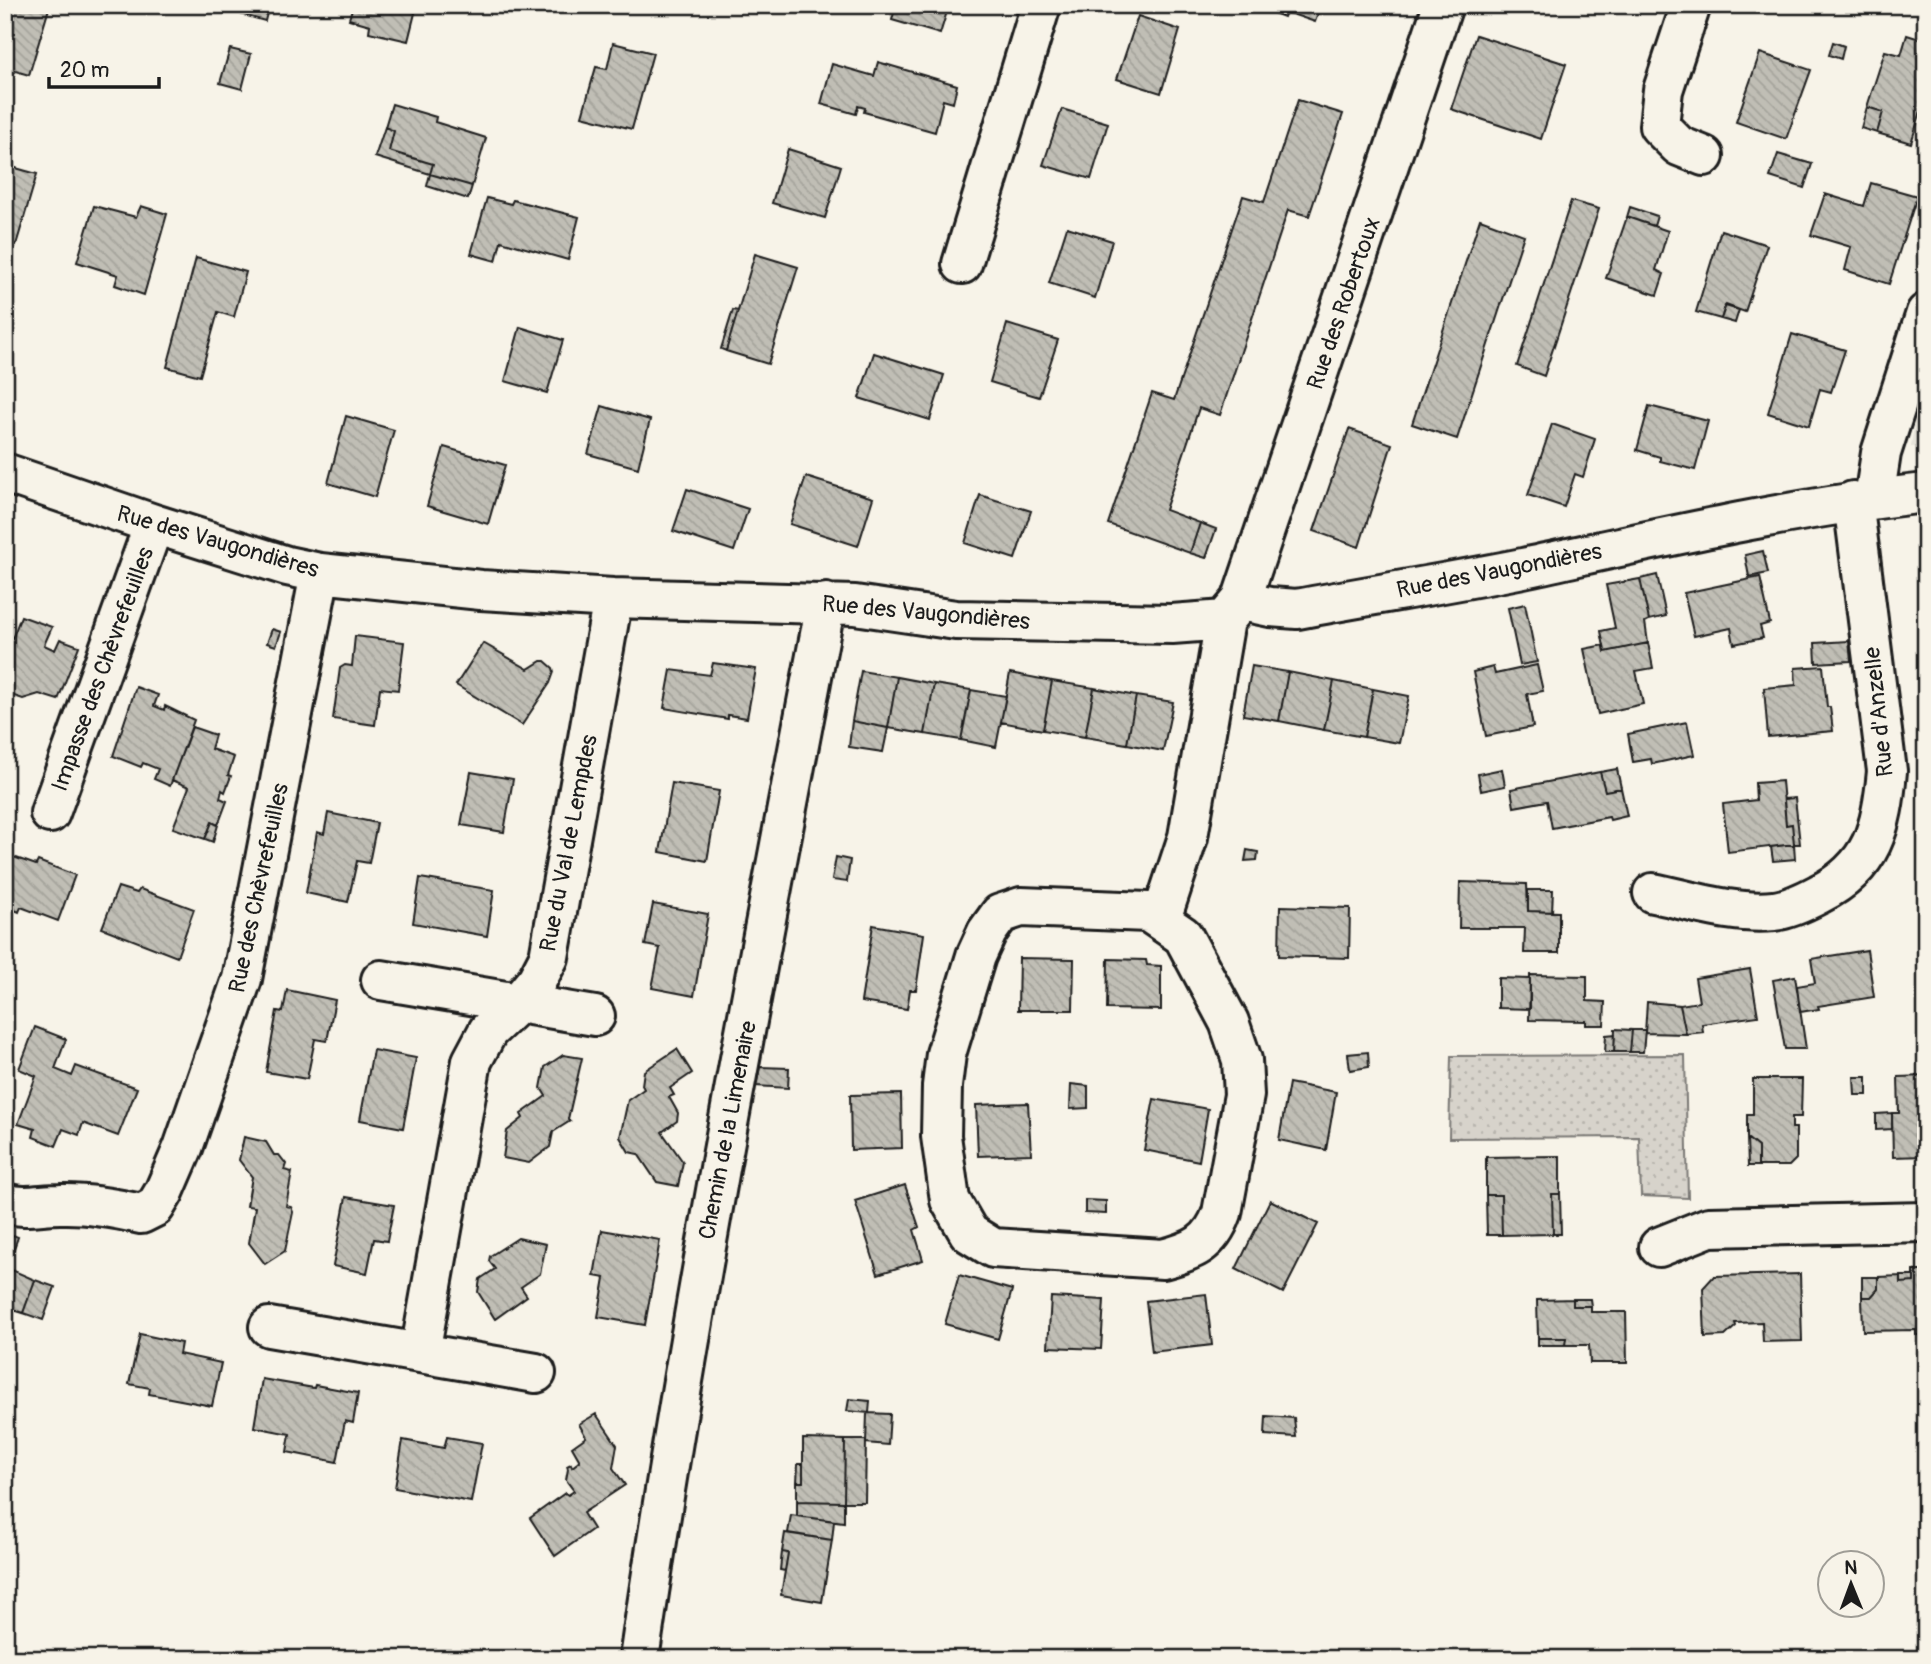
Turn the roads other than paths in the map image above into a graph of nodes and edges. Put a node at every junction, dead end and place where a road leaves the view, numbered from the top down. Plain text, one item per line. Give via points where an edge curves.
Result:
1 (1041, 5) edge
2 (1443, 5) edge
3 (1691, 5) edge
4 (1704, 156) dead end
5 (962, 264) dead end
6 (1926, 313) edge
7 (5, 474) edge
8 (1926, 493) edge
9 (1863, 500) junction
10 (154, 524) junction
11 (320, 573) junction
12 (613, 598) junction
13 (826, 603) junction
14 (1233, 611) junction
15 (50, 813) dead end
16 (1653, 893) dead end
17 (1161, 919) junction
18 (381, 980) dead end
19 (518, 1003) junction
20 (595, 1016) dead end
21 (5, 1203) edge
22 (1926, 1222) edge
23 (1660, 1247) dead end
24 (269, 1327) dead end
25 (420, 1353) junction
26 (536, 1373) dead end
27 (639, 1659) edge

1 - 5 street
2 - 14 street, Rue des Robertoux
3 - 4 street via 1662,90 1659,126 1679,146
6 - 9 street, Rue d'Anzelle
7 - 10 street, Rue des Vaugondières
8 - 9 street, Rue des Vaugondières
9 - 14 street, Rue des Vaugondières via 1297,609
9 - 16 street, Rue d'Anzelle via 1887,771 1876,834 1862,861 1841,883 1775,911 1732,910
10 - 11 street, Rue des Vaugondières
10 - 15 street, Impasse des Chèvrefeuilles
11 - 12 street, Rue des Vaugondières
11 - 21 street, Rue des Chèvrefeuilles via 242,979 164,1192 155,1207 141,1214 111,1207
12 - 13 street, Rue des Vaugondières
12 - 19 street, Rue du Val de Lempdes via 549,957
13 - 14 street, Rue des Vaugondières via 956,620 1171,625
13 - 27 street, Chemin de la Limenaire via 710,1219
14 - 17 street, Rue des Robertoux via 1188,837
17 - 17 street via 1148,912 1021,906 1000,914 987,932 946,1054 941,1136 950,1200 969,1233 993,1248 1163,1259 1184,1254 1216,1230 1244,1094 1242,1060 1229,1022 1183,936
18 - 19 street
19 - 20 street
19 - 25 street, Rue du Val de Lempdes via 488,1031 472,1061
22 - 23 street via 1709,1227
24 - 25 street
25 - 26 street

